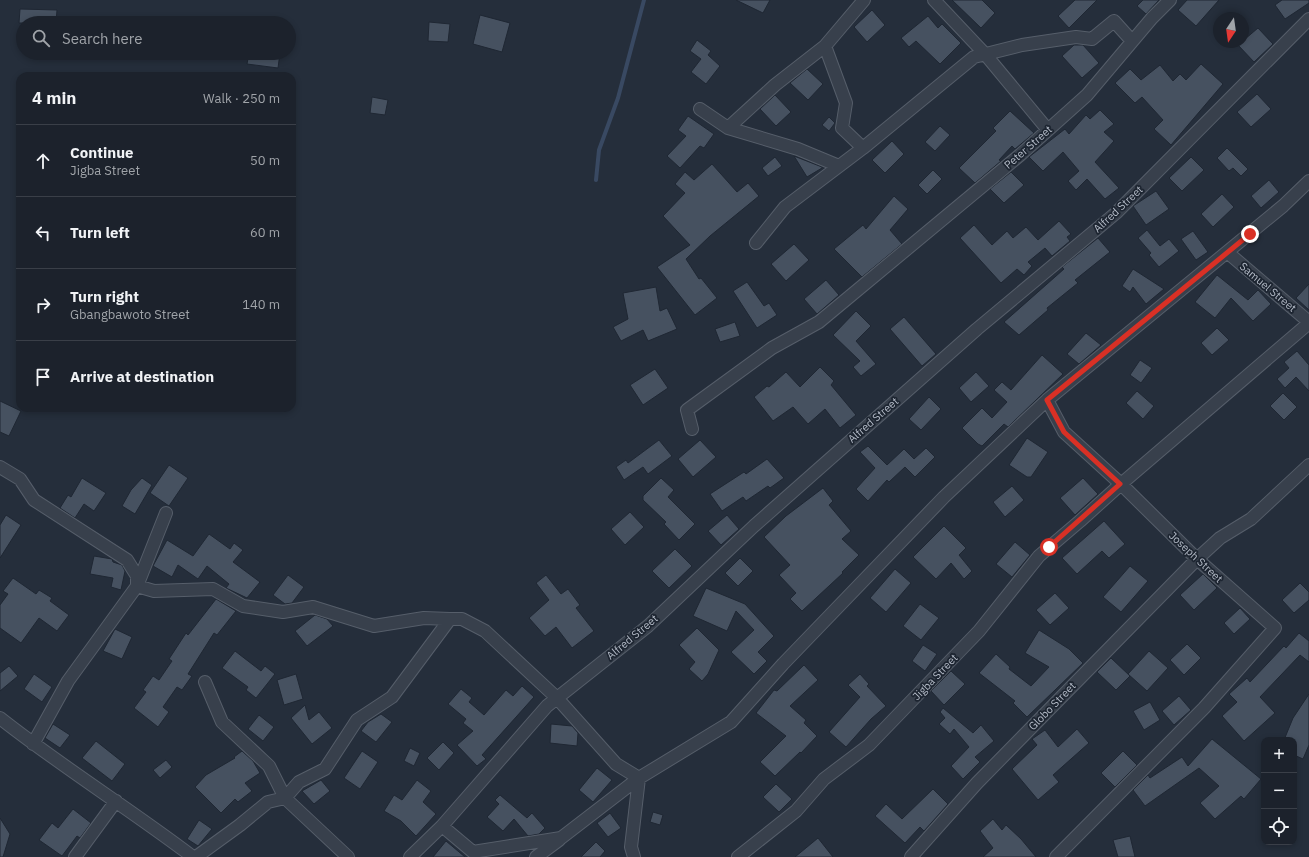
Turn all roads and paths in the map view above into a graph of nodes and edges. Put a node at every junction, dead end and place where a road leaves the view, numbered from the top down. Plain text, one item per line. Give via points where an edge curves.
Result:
1 (864, 0) edge
2 (934, 0) edge
3 (1170, 0) edge
4 (1309, 19) edge
5 (1132, 42) junction
6 (825, 46) junction
7 (985, 54) junction
8 (700, 109) dead end
9 (728, 128) junction
10 (1048, 130) junction
11 (863, 148) junction
12 (839, 166) junction
13 (1309, 182) edge
14 (756, 243) dead end
15 (1227, 252) junction
16 (1309, 323) edge
17 (1047, 400) junction
18 (692, 429) dead end
19 (1309, 465) edge
20 (0, 467) edge
21 (1120, 484) junction
22 (166, 513) dead end
23 (1197, 559) junction
24 (137, 586) junction
25 (450, 620) junction
26 (205, 682) dead end
27 (558, 698) junction
28 (0, 718) edge
29 (33, 744) junction
30 (639, 778) junction
31 (286, 798) junction
32 (116, 801) junction
33 (442, 826) junction
34 (561, 838) junction
35 (75, 857) edge
36 (193, 857) edge
37 (196, 857) edge
38 (348, 857) edge
39 (410, 857) edge
40 (536, 857) edge
41 (634, 857) edge
42 (738, 857) edge
43 (911, 857) edge
44 (1056, 857) edge

1 - 6 street
2 - 7 street
3 - 5 street, Peter Street
4 - 27 street, Alfred Street via 1116,213 977,329 754,526 648,626
5 - 7 street via 1114,21 1092,39 1076,36
5 - 10 street, Peter Street via 1087,95
6 - 9 street via 775,85
6 - 11 street via 846,103 842,128
7 - 10 street
7 - 11 street via 974,57
8 - 9 street
9 - 12 street via 798,149
10 - 18 street, Peter Street via 819,322 772,348 687,410
11 - 12 street
12 - 14 street via 785,207
13 - 15 street
15 - 16 street, Samuel Street
15 - 17 street
16 - 21 street, Jigba Street
17 - 21 street, Joseph Street via 1064,432
17 - 30 street via 944,497 783,664 731,722
19 - 23 street, Globo Street via 1251,519 1220,538
20 - 24 street via 20,479 34,500 127,560 137,576
21 - 23 street, Joseph Street
21 - 42 street, Jigba Street via 1038,556 979,631 869,746 824,779 796,811
22 - 24 street
23 - 43 street, Globo Street via 977,783
23 - 44 street, Joseph Street via 1275,628 1204,708
24 - 25 street via 154,591 213,589 243,606 283,612 313,607 374,626 424,618
24 - 29 street via 68,681
25 - 27 street via 462,619 485,631
25 - 31 street via 392,697 357,720 325,769 298,782
26 - 31 street via 222,722 269,766
27 - 30 street via 616,764
27 - 33 street, Alfred Street via 546,706
28 - 29 street
29 - 32 street
30 - 34 street
30 - 41 street via 631,847
31 - 37 street via 268,802
31 - 38 street
32 - 35 street
32 - 36 street
33 - 34 street via 473,852
33 - 39 street, Alfred Street
34 - 40 street

